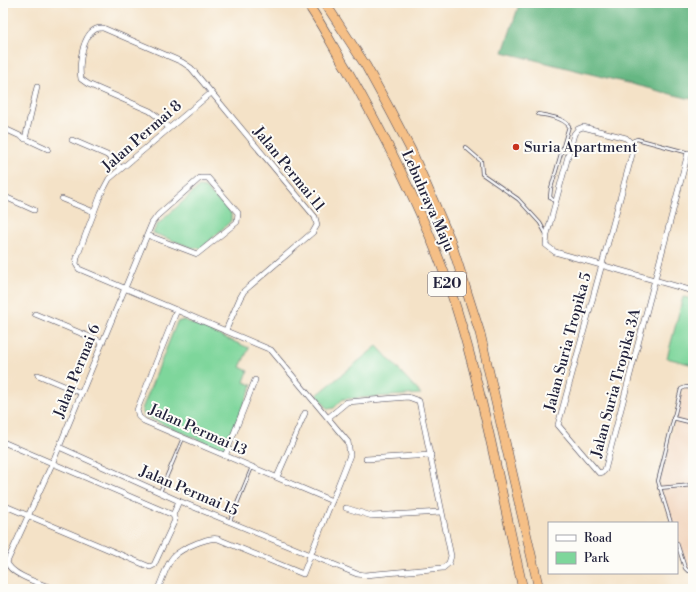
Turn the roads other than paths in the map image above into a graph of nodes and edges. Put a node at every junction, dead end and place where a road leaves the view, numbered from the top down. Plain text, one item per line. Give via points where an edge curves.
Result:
1 (307, 3) edge
2 (325, 3) edge
3 (37, 87) dead end
4 (211, 93) junction
5 (538, 114) dead end
6 (3, 128) edge
7 (169, 128) junction
8 (24, 139) junction
9 (72, 140) dead end
10 (630, 142) junction
11 (465, 147) dead end
12 (48, 149) dead end
13 (690, 154) edge
14 (121, 168) junction
15 (3, 196) edge
16 (62, 199) dead end
17 (556, 202) junction
18 (34, 210) dead end
19 (94, 212) junction
20 (547, 234) junction
21 (147, 235) junction
22 (602, 265) junction
23 (655, 280) junction
24 (125, 288) junction
25 (693, 291) edge
26 (177, 310) junction
27 (35, 314) dead end
28 (226, 330) junction
29 (102, 342) junction
30 (38, 375) dead end
31 (255, 380) dead end
32 (693, 388) edge
33 (81, 393) junction
34 (305, 413) dead end
35 (329, 417) junction
36 (673, 418) junction
37 (693, 423) edge
38 (558, 425) joint
39 (183, 438) junction
40 (3, 442) edge
41 (59, 447) junction
42 (431, 455) junction
43 (225, 456) junction
44 (366, 459) dead end
45 (52, 464) junction
46 (252, 467) junction
47 (277, 477) junction
48 (693, 485) edge
49 (659, 488) junction
50 (160, 492) junction
51 (180, 500) junction
52 (332, 501) junction
53 (3, 505) edge
54 (346, 508) dead end
55 (441, 512) junction
56 (173, 515) junction
57 (29, 516) junction
58 (229, 521) junction
59 (670, 522) edge
60 (678, 546) edge
61 (311, 555) junction
62 (693, 571) edge
63 (54, 589) edge
64 (158, 589) edge
65 (523, 589) edge
66 (539, 589) edge

1 - 65 highway, Lebuhraya Maju / E20 via 374,118 419,212 443,271 473,367
2 - 66 highway, Lebuhraya Maju / E20 via 366,66 389,108 450,239 480,333
3 - 8 street
4 - 7 street, Jalan Permai 8
4 - 7 street, Jalan Permai 11 via 191,68 182,62 103,28 89,33 80,74 84,82 150,111
4 - 28 street, Jalan Permai 11 via 315,217 316,225 313,232 244,292
5 - 17 lane via 566,121 569,126 551,188 550,198
6 - 8 street
7 - 14 street, Jalan Permai 8
8 - 12 street
9 - 14 street via 107,155
10 - 13 lane via 637,139
10 - 17 street via 626,138 609,133 583,127 578,129 574,134
10 - 22 street, Jalan Suria Tropika 5 via 633,151
11 - 20 lane via 481,161 482,174 518,199
13 - 23 street
14 - 19 street, Jalan Permai 8 via 105,186
15 - 18 street
16 - 19 street
17 - 20 street
19 - 24 street, Jalan Permai 8 via 76,257 76,264 79,269
20 - 22 street via 545,241 550,250
21 - 21 street, Jalan Permai 6 via 197,254 237,222 238,213 208,178 200,178 158,215
21 - 24 street, Jalan Permai 6
22 - 23 street
22 - 38 street, Jalan Suria Tropika 5
23 - 25 street
23 - 38 street, Jalan Suria Tropika 3A via 603,472 599,473
24 - 26 street
24 - 29 street, Jalan Permai 6
26 - 28 street
26 - 39 street, Jalan Permai 13 via 137,410 138,417 144,422
27 - 29 street
28 - 35 street via 275,353
29 - 33 street, Jalan Permai 6
30 - 33 street
31 - 43 street
32 - 36 lane via 681,389
33 - 41 street, Jalan Permai 6
34 - 47 street
35 - 42 street via 347,402 412,397 421,404
35 - 52 street via 350,448
36 - 37 lane
36 - 49 lane via 658,481
39 - 43 street, Jalan Permai 13
39 - 50 lane
40 - 45 street
41 - 45 street, Jalan Permai 6
41 - 50 street, Jalan Permai 15
42 - 44 street
42 - 55 street
43 - 46 street, Jalan Permai 13
45 - 56 street
45 - 57 street, Jalan Permai 6
46 - 47 street, Jalan Permai 13
46 - 58 lane
47 - 52 street, Jalan Permai 13
48 - 49 lane
49 - 59 lane
50 - 51 street, Jalan Permai 15
51 - 56 street
51 - 58 street, Jalan Permai 15
52 - 61 street
53 - 57 street
54 - 55 street via 372,516
55 - 61 street, Jalan Permai 15 via 451,556 449,563 443,568 365,575
56 - 57 street via 175,520 154,565 150,567
57 - 63 street, Jalan Permai 6 via 9,557 8,566 15,572
58 - 61 street, Jalan Permai 15
60 - 62 lane via 685,568
61 - 64 street via 303,574 210,538 176,552

